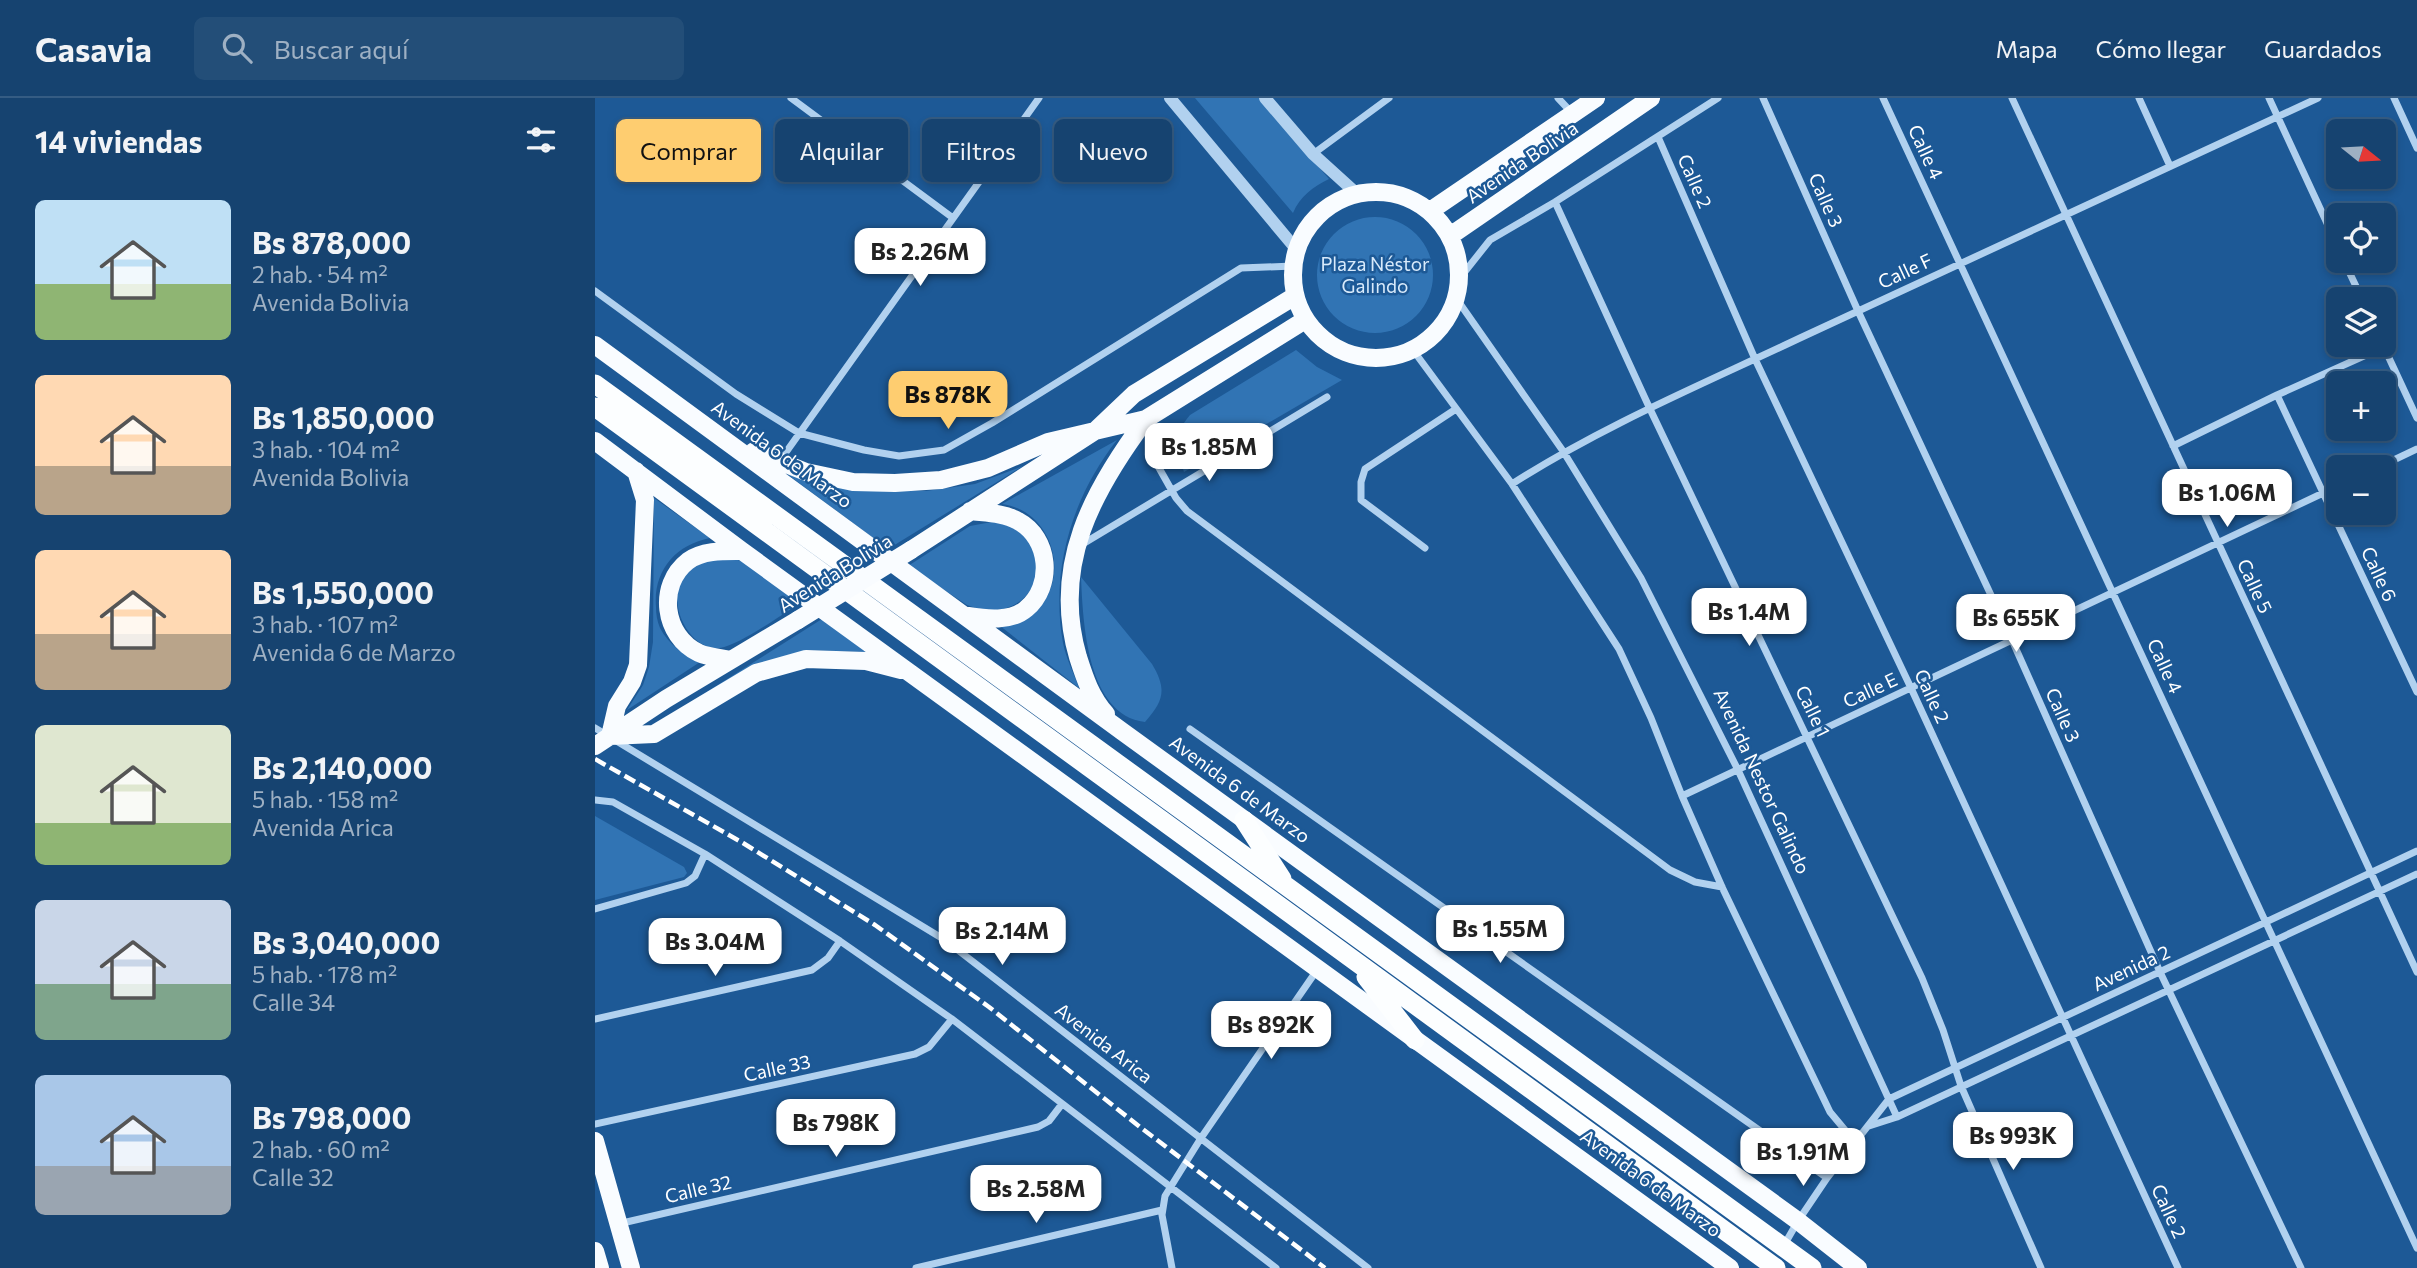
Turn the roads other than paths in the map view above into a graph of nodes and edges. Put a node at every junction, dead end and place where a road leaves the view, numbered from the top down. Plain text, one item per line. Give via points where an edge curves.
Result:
1 (791, 98) edge
2 (1039, 98) edge
3 (1170, 98) edge
4 (1265, 98) edge
5 (1389, 98) edge
6 (1558, 98) edge
7 (1596, 98) edge
8 (1651, 98) edge
9 (1718, 98) edge
10 (1763, 98) edge
11 (1884, 98) edge
12 (2012, 98) edge
13 (2139, 98) edge
14 (2269, 98) edge
15 (2318, 98) edge
16 (2394, 98) edge
17 (1573, 114) junction
18 (2279, 117) junction
19 (1658, 137) junction
20 (2417, 148) edge
21 (1313, 155) junction
22 (2170, 166) junction
23 (1356, 193) junction
24 (1555, 202) junction
25 (1430, 211) junction
26 (2065, 214) junction
27 (953, 218) junction
28 (2326, 221) edge
29 (1450, 236) junction
30 (1295, 257) junction
31 (1960, 263) junction
32 (1459, 279) junction
33 (595, 291) edge
34 (1295, 296) junction
35 (1456, 298) junction
36 (1858, 310) junction
37 (1305, 320) junction
38 (595, 345) edge
39 (1413, 350) junction
40 (2359, 357) edge
41 (2388, 357) edge
42 (1755, 359) junction
43 (595, 384) edge
44 (2277, 395) junction
45 (1327, 397) dead end
46 (595, 407) edge
47 (1456, 409) junction
48 (1650, 409) junction
49 (2417, 418) edge
50 (1146, 419) junction
51 (1094, 431) junction
52 (716, 433) junction
53 (799, 433) junction
54 (595, 441) edge
55 (2173, 446) junction
56 (2417, 449) edge
57 (1563, 451) junction
58 (2396, 459) edge
59 (778, 462) junction
60 (636, 471) junction
61 (1512, 484) junction
62 (1171, 490) junction
63 (2326, 492) edge
64 (2323, 493) junction
65 (970, 511) junction
66 (2218, 543) junction
67 (1077, 547) junction
68 (1425, 548) dead end
69 (742, 551) junction
70 (2113, 592) junction
71 (964, 616) junction
72 (2012, 640) junction
73 (731, 660) junction
74 (917, 676) junction
75 (1911, 688) junction
76 (2417, 692) edge
77 (1190, 729) dead end
78 (1123, 732) junction
79 (600, 737) edge
80 (1808, 737) junction
81 (1738, 770) junction
82 (1682, 796) junction
83 (595, 800) edge
84 (1244, 820) junction
85 (2417, 851) edge
86 (705, 854) junction
87 (2371, 873) junction
88 (2417, 874) edge
89 (1722, 887) junction
90 (1289, 888) junction
91 (2379, 891) junction
92 (595, 909) edge
93 (2267, 923) junction
94 (2275, 940) junction
95 (840, 941) junction
96 (1352, 959) junction
97 (1318, 968) junction
98 (2160, 971) junction
99 (2417, 972) edge
100 (2169, 989) junction
101 (2062, 1017) junction
102 (595, 1019) edge
103 (952, 1019) junction
104 (2071, 1035) junction
105 (1415, 1040) junction
106 (1954, 1068) junction
107 (1961, 1086) junction
108 (1889, 1099) junction
109 (1062, 1104) junction
110 (1897, 1116) junction
111 (595, 1124) edge
112 (1868, 1127) junction
113 (1201, 1138) junction
114 (595, 1141) edge
115 (1855, 1142) junction
116 (1827, 1178) junction
117 (1170, 1187) junction
118 (1162, 1210) junction
119 (1798, 1221) junction
120 (618, 1224) junction
121 (1783, 1247) junction
122 (2417, 1248) edge
123 (595, 1251) edge
124 (600, 1268) edge
125 (631, 1268) edge
126 (916, 1268) edge
127 (1172, 1268) edge
128 (1276, 1268) edge
129 (1368, 1268) edge
130 (1730, 1268) edge
131 (1779, 1268) edge
132 (1812, 1268) edge
133 (1858, 1268) edge
134 (2041, 1268) edge
135 (2178, 1268) edge
136 (2301, 1268) edge

1 - 27 street
2 - 27 street
3 - 30 street
4 - 21 street
5 - 21 street
6 - 17 street
7 - 17 main road, Avenida Bolivia
8 - 29 main road, Avenida Bolivia
9 - 19 street
10 - 36 street, Calle 3
11 - 31 street, Calle 4
12 - 26 street, Calle 5
13 - 22 street
14 - 18 street
15 - 18 street, Calle F
16 - 20 street
17 - 25 main road, Avenida Bolivia
18 - 22 street, Calle F
18 - 28 street
19 - 24 street
19 - 42 street, Calle 2
21 - 23 street
22 - 26 street, Calle F
23 - 25 main road via 1395,193
23 - 30 main road via 1314,219
24 - 32 street via 1490,240
24 - 48 street, Calle 1
25 - 29 main road
26 - 31 street, Calle F
26 - 55 street, Calle 5
27 - 53 street
29 - 32 main road
30 - 34 main road
30 - 53 street via 1241,268 944,450 899,456
31 - 36 street, Calle F
31 - 70 street, Calle 4
32 - 35 main road
33 - 53 street via 736,394
34 - 37 main road
34 - 51 main road, Avenida Bolivia via 1134,394
35 - 39 main road via 1438,331
35 - 57 street, Avenida Nestor Galindo
36 - 42 street, Calle F
36 - 72 street, Calle 3
37 - 39 main road via 1342,352 1390,358
37 - 50 main road, Avenida Bolivia
38 - 52 main road, Avenida 6 de Marzo
39 - 47 street
40 - 44 street
41 - 49 street
42 - 48 street, Calle F
42 - 75 street, Calle 2
43 - 90 highway, Avenida 6 de Marzo
44 - 55 street
44 - 64 street, Calle 6
45 - 62 street
46 - 96 highway, Avenida 6 de Marzo
47 - 61 street
47 - 68 street via 1364,469 1360,482 1361,500
48 - 57 street, Calle F
48 - 80 street, Calle 1
50 - 51 main road, Avenida Bolivia
50 - 62 street via 1150,452
50 - 67 main road via 1095,496
51 - 59 main road via 1048,442 988,468 941,480 853,482
51 - 65 main road, Avenida Bolivia
52 - 59 main road
52 - 71 main road, Avenida 6 de Marzo
53 - 59 street
54 - 60 main road, Avenida 6 de Marzo
55 - 66 street, Calle 5
56 - 58 street
57 - 61 street, Calle F
57 - 81 street, Avenida Nestor Galindo via 1641,578
60 - 69 main road, Avenida 6 de Marzo
60 - 79 main road via 645,500 638,665
61 - 82 street via 1619,649
62 - 67 street
62 - 89 street via 1187,511 1669,870
63 - 64 street, Calle E
64 - 66 street, Calle E
64 - 76 street, Calle 6
65 - 71 main road via 1020,521 1037,537 1045,558 1045,576 1038,595 1025,610 988,620
65 - 73 main road, Avenida Bolivia, bridge
66 - 70 street, Calle E
66 - 87 street, Calle 5
67 - 78 main road via 1070,614 1075,646 1087,687
69 - 73 main road via 697,556 672,580 667,597 669,618 679,637 699,652
69 - 74 main road, Avenida 6 de Marzo
70 - 72 street, Calle E
70 - 93 street, Calle 4
71 - 78 main road, Avenida 6 de Marzo
72 - 75 street, Calle E
72 - 98 street, Calle 3
73 - 79 main road, Avenida Bolivia
74 - 79 main road via 866,661 806,659 756,673 654,734
74 - 97 main road, Avenida 6 de Marzo
75 - 80 street, Calle E
75 - 101 street, Calle 2
77 - 116 street
78 - 84 main road, Avenida 6 de Marzo
79 - 113 street, Avenida Arica via 945,940
80 - 81 street, Calle E
80 - 106 street, Calle 1 via 1922,978
81 - 82 street, Calle E
81 - 108 street, Avenida Nestor Galindo
82 - 89 street
83 - 86 street via 613,802
84 - 90 highway
84 - 119 main road, Avenida 6 de Marzo
85 - 87 street, Avenida 2
86 - 92 street via 695,876 686,883
86 - 95 street
87 - 91 street, Calle 5
87 - 93 street, Avenida 2
88 - 91 street, Avenida 2
89 - 115 street via 1830,1112
90 - 121 highway, Avenida 6 de Marzo
91 - 94 street, Avenida 2
91 - 99 street, Calle 5
93 - 94 street, Calle 4
93 - 98 street, Avenida 2
94 - 100 street, Avenida 2
94 - 122 street, Calle 4
95 - 102 street via 812,970
95 - 103 street
96 - 105 highway
96 - 131 highway, Avenida 6 de Marzo
97 - 105 main road, Avenida 6 de Marzo
97 - 113 street
98 - 100 street, Calle 3
98 - 101 street, Avenida 2
100 - 104 street, Avenida 2
100 - 136 street, Calle 3
101 - 104 street, Calle 2
101 - 106 street, Avenida 2
103 - 109 street
103 - 111 street, Calle 33 via 929,1047 915,1054
104 - 107 street, Avenida 2
104 - 135 street, Calle 2
105 - 130 main road, Avenida 6 de Marzo
106 - 107 street, Calle 1
106 - 108 street, Avenida 2
107 - 110 street, Avenida 2
107 - 134 street, Calle 1
108 - 110 street, Avenida Nestor Galindo
108 - 112 street, Avenida 2
109 - 117 street
109 - 120 street, Calle 32 via 1038,1128
110 - 112 street, Avenida 2
112 - 115 street, Avenida 2
113 - 117 street
113 - 129 street, Avenida Arica
114 - 120 main road
115 - 116 street, Avenida 2
116 - 119 street, Avenida 2
117 - 118 street
117 - 128 street
118 - 126 street
118 - 127 street
119 - 121 street, Avenida 2
119 - 133 main road, Avenida 6 de Marzo
120 - 125 main road
121 - 131 street, Avenida 2
121 - 132 highway, Avenida 6 de Marzo
123 - 124 main road

